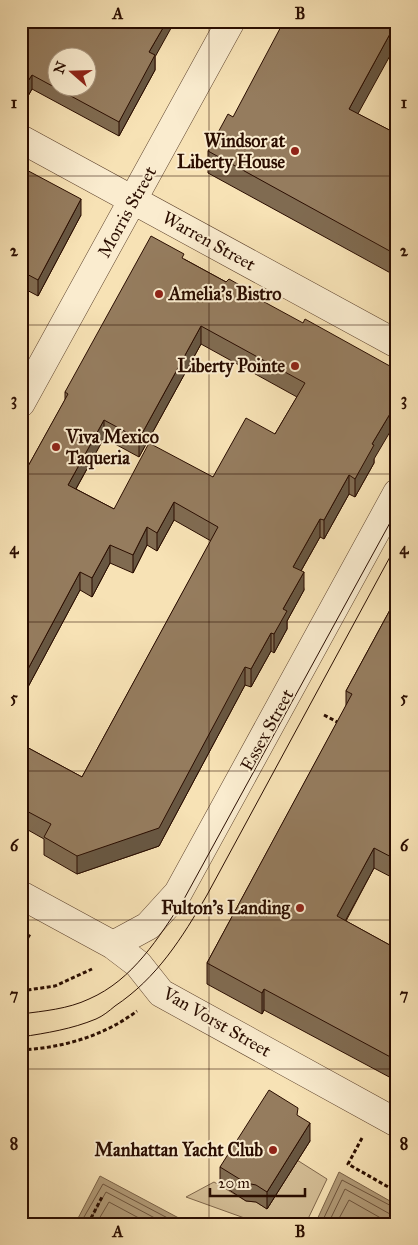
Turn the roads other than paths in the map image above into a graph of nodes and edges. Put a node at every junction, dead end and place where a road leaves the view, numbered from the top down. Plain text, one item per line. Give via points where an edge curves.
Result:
1 (231, 21) edge
2 (21, 139) edge
3 (133, 200) junction
4 (397, 344) edge
5 (21, 403) edge
6 (397, 493) edge
7 (21, 895) edge
8 (113, 945) junction
9 (397, 1123) edge

1 - 3 street, Morris Street
2 - 3 street, Warren Street
3 - 4 street, Warren Street
3 - 5 street, Morris Street
6 - 8 street, Essex Street via 178,893 148,926
7 - 8 street, Van Vorst Street
8 - 9 street, Van Vorst Street via 138,964 161,993

